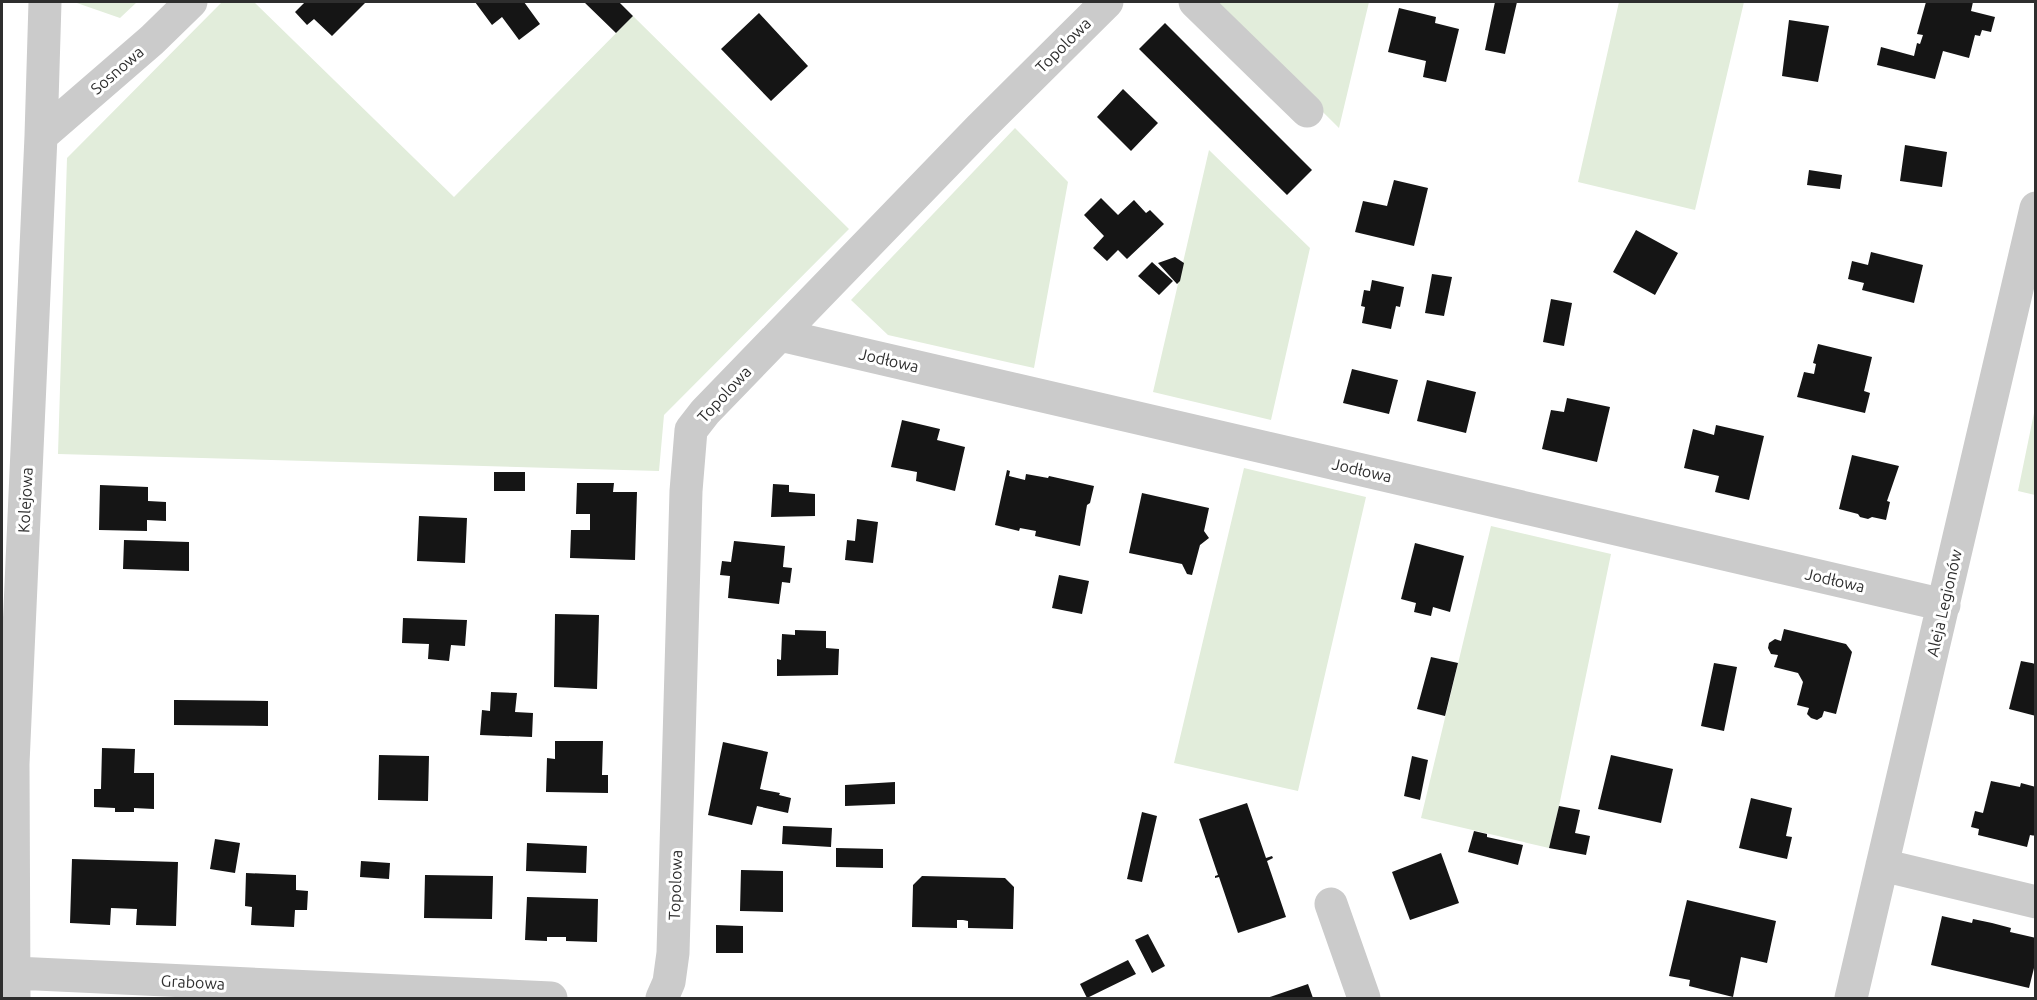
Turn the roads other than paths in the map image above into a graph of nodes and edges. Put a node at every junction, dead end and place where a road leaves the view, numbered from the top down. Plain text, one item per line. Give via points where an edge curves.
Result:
1 (45, 2) edge
2 (191, 2) edge
3 (1107, 2) edge
4 (1196, 2) edge
5 (1306, 111) dead end
6 (41, 135) junction
7 (2036, 208) edge
8 (780, 335) junction
9 (1944, 605) junction
10 (1882, 865) junction
11 (2036, 902) edge
12 (1330, 904) dead end
13 (15, 986) edge
14 (551, 999) edge
15 (662, 999) edge
16 (1364, 999) edge
17 (1851, 999) edge

1 - 6 street, Kolejowa
2 - 6 street, Sosnowa
3 - 8 street, Topolowa
4 - 5 street
6 - 13 street, Kolejowa via 13,764
7 - 9 street, Aleja Legionów
8 - 9 street, Jodłowa
8 - 15 street, Topolowa via 691,430 673,953
9 - 10 street, Aleja Legionów
10 - 11 street
10 - 17 street, Aleja Legionów
12 - 16 street
13 - 14 street, Grabowa

